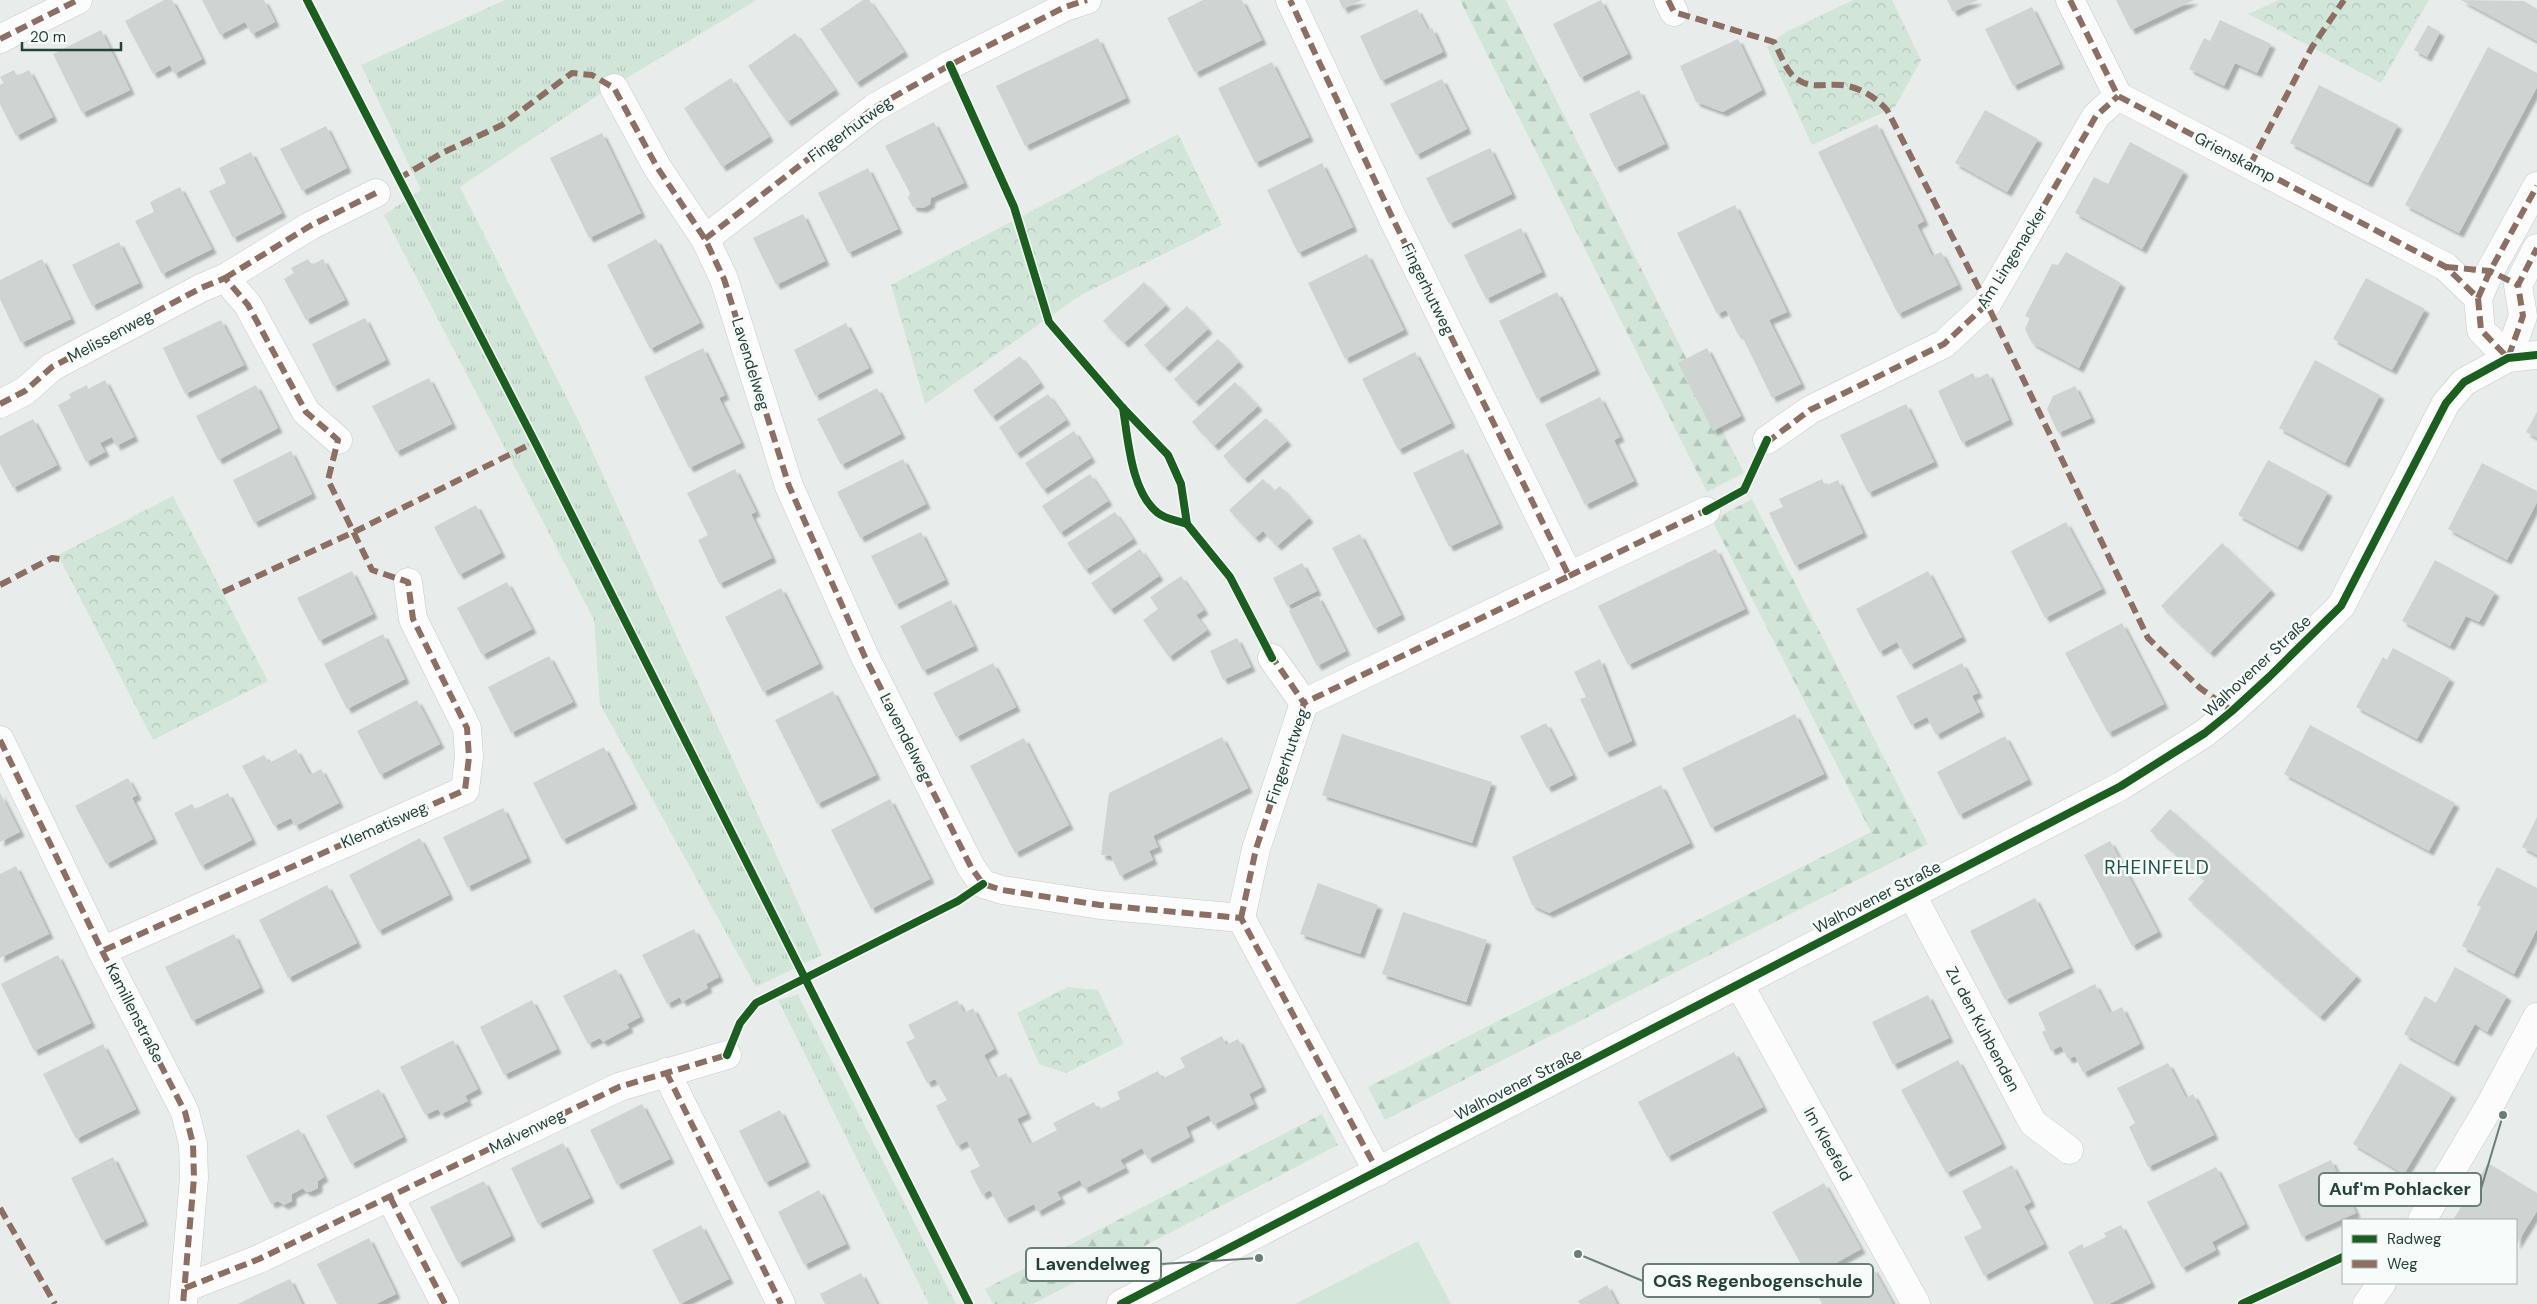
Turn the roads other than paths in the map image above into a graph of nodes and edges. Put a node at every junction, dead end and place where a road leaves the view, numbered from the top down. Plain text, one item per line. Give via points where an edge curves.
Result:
1 (78, 0) edge
2 (1087, 0) edge
3 (1290, 0) edge
4 (2070, 0) edge
5 (0, 39) edge
6 (614, 88) dead end
7 (2118, 96) junction
8 (2537, 186) edge
9 (376, 193) dead end
10 (705, 239) junction
11 (2537, 248) edge
12 (2446, 267) junction
13 (2490, 271) junction
14 (225, 278) junction
15 (2518, 286) junction
16 (2478, 298) junction
17 (2537, 355) edge
18 (2508, 358) junction
19 (0, 404) edge
20 (338, 440) dead end
21 (1767, 440) dead end
22 (1706, 511) dead end
23 (1569, 576) junction
24 (408, 582) dead end
25 (1272, 658) dead end
26 (1304, 702) junction
27 (0, 740) edge
28 (1912, 895) junction
29 (1241, 918) junction
30 (102, 950) junction
31 (1739, 984) junction
32 (2533, 1033) edge
33 (727, 1055) dead end
34 (666, 1072) junction
35 (2068, 1150) dead end
36 (1378, 1172) junction
37 (390, 1197) junction
38 (2423, 1219) edge
39 (2381, 1284) edge
40 (184, 1296) edge
41 (444, 1304) edge
42 (781, 1304) edge
43 (1121, 1304) edge
44 (1916, 1304) edge
45 (2367, 1304) edge

1 - 5 street
2 - 10 street, Fingerhutweg via 1065,7 950,65 874,108
3 - 23 street, Fingerhutweg via 1393,219
4 - 7 street
6 - 10 street, Lavendelweg via 657,167
7 - 12 street, Grienskamp
7 - 21 street, Am Lingenacker via 2096,116 1986,304 1944,344 1810,410
8 - 13 street
9 - 14 street, Melissenweg via 310,226
10 - 29 street, Lavendelweg via 724,279 788,486 865,657 971,867 983,884 1002,890 1100,905
11 - 15 street
12 - 13 street, Grienskamp
12 - 16 street, Grienskamp
13 - 15 street, Grienskamp
13 - 16 street
14 - 19 street, Melissenweg via 52,367 25,391
14 - 20 street via 248,305 306,412
15 - 18 street via 2523,316
16 - 18 street via 2481,330
17 - 18 street
18 - 28 street, Walhovener Straße via 2464,382 2446,403 2341,606 2232,711 2198,738 2121,786
22 - 23 street, Fingerhutweg
23 - 26 street, Fingerhutweg
24 - 30 street, Klematisweg via 412,619 467,728 469,757 465,790
25 - 26 street
26 - 29 street, Fingerhutweg via 1256,849
27 - 30 street, Kamillenstraße
28 - 31 street, Walhovener Straße
28 - 35 street, Zu den Kuhbenden via 2033,1124
29 - 36 street
30 - 40 street, Kamillenstraße via 185,1112 193,1144 194,1178
31 - 36 street, Walhovener Straße
31 - 44 street, Im Kleefeld
32 - 38 street
33 - 34 street, Malvenweg
34 - 37 street, Malvenweg via 619,1087
34 - 42 street
36 - 43 street, Walhovener Straße
37 - 40 street, Malvenweg
37 - 41 street
39 - 45 street

